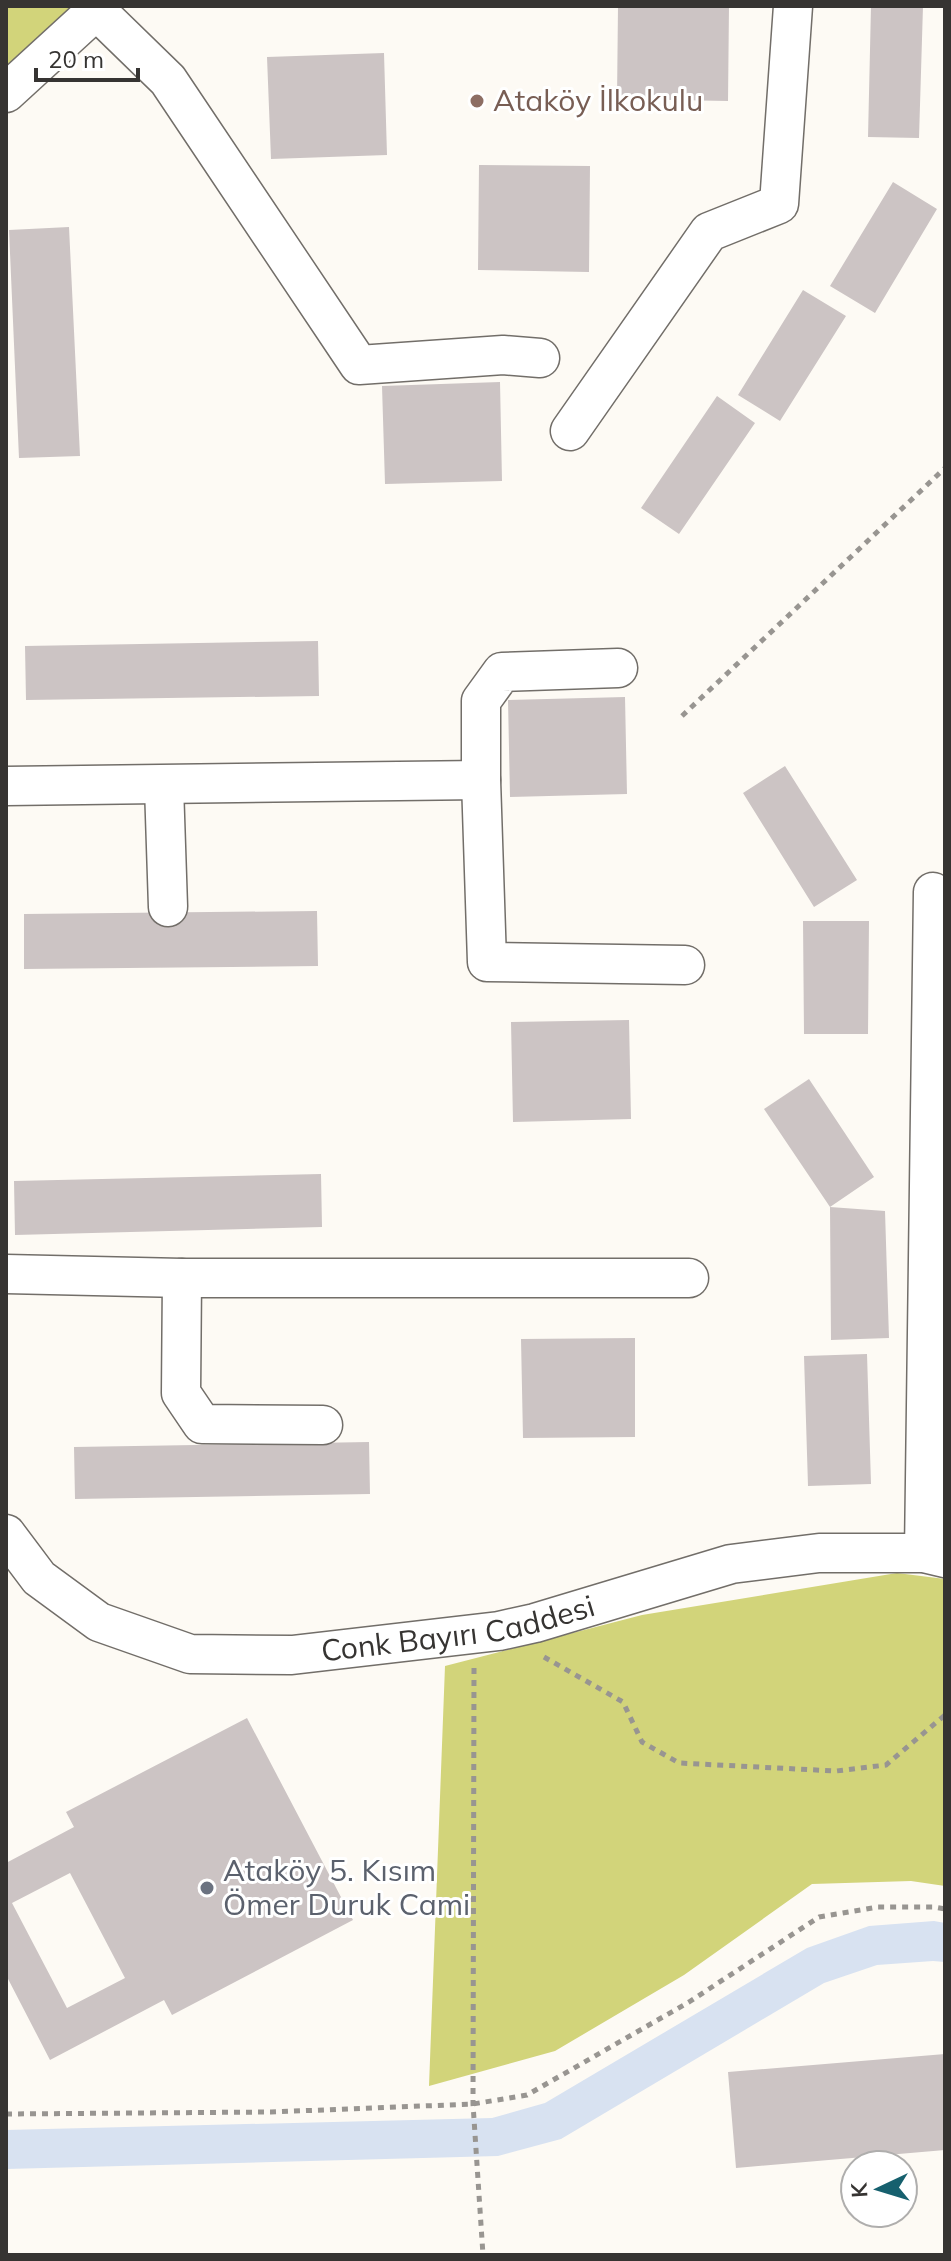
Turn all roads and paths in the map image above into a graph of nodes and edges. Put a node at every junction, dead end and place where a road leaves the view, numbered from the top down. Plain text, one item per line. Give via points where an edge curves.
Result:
1 (793, 6) edge
2 (98, 8) edge
3 (6, 93) edge
4 (540, 358) dead end
5 (570, 431) dead end
6 (945, 468) edge
7 (618, 668) dead end
8 (682, 716) dead end
9 (481, 780) junction
10 (6, 786) edge
11 (164, 786) junction
12 (933, 892) dead end
13 (168, 907) dead end
14 (685, 965) dead end
15 (6, 1274) edge
16 (182, 1278) junction
17 (689, 1278) dead end
18 (323, 1425) dead end
19 (6, 1534) edge
20 (935, 1556) edge
21 (487, 1633) junction
22 (945, 1715) edge
23 (945, 1909) edge
24 (473, 2104) junction
25 (6, 2114) edge
26 (483, 2255) edge

1 - 5 street via 779,204 709,232
2 - 3 street
2 - 4 street via 168,80 359,365 503,355
6 - 8 path
7 - 9 street via 502,672 481,701
9 - 11 street
9 - 14 street via 487,962
10 - 11 street
11 - 13 street
12 - 20 street
15 - 16 street
16 - 17 street
16 - 18 street via 181,1393 202,1424
19 - 21 street, Conk Bayırı Caddesi via 39,1578 99,1622 190,1654 292,1655
20 - 21 street, Conk Bayırı Caddesi via 819,1553 731,1564
21 - 22 path via 623,1702 642,1742 679,1763 836,1771 886,1765
21 - 24 path
23 - 24 path via 878,1907 819,1917 689,2002 527,2095
24 - 25 path
24 - 26 path

